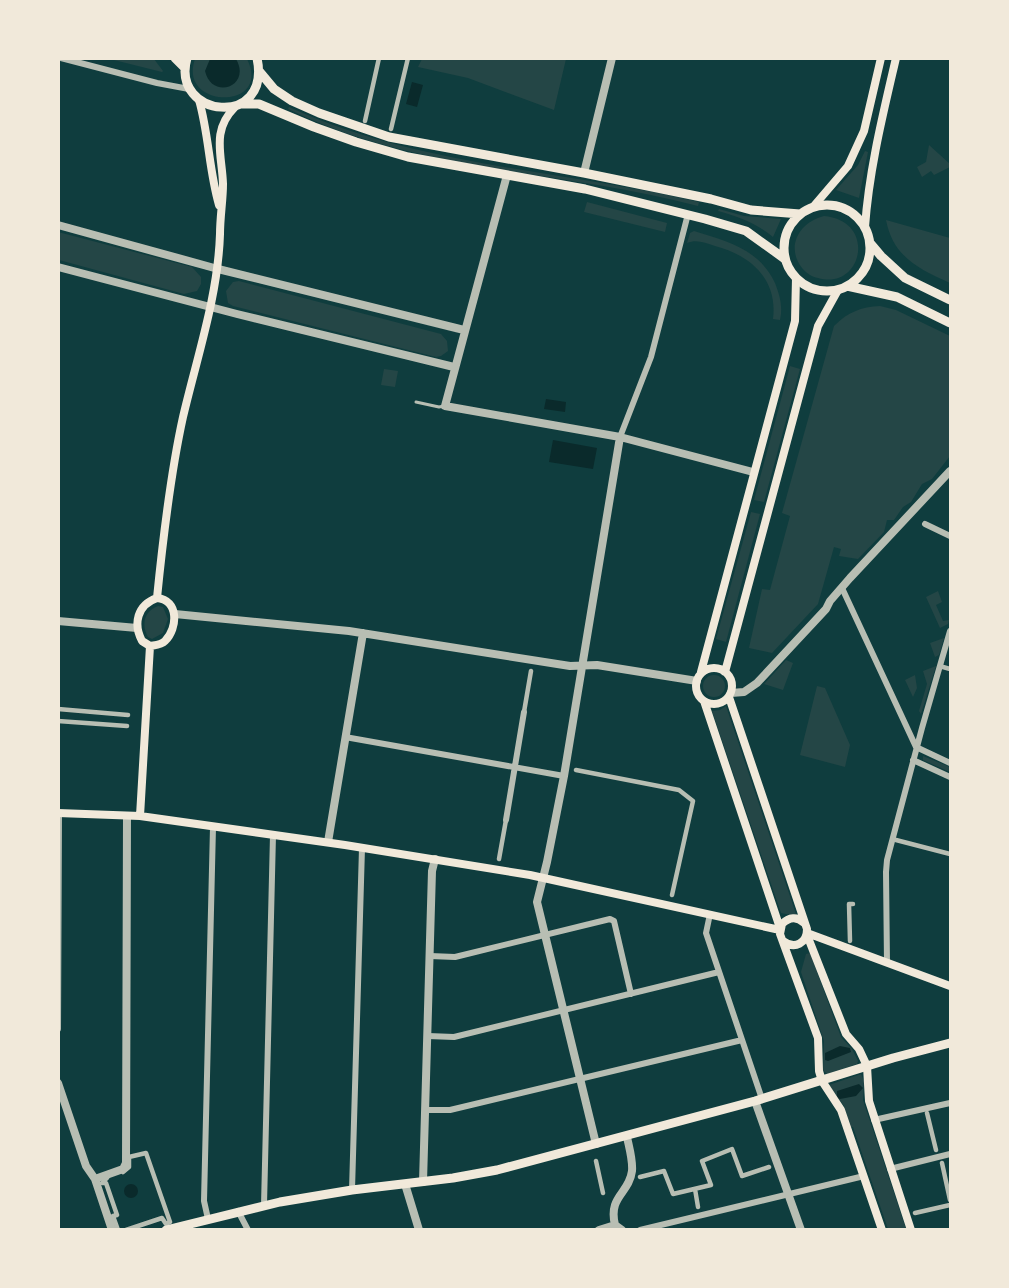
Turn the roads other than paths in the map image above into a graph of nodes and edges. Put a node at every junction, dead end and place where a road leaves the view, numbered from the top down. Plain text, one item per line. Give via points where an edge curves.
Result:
1 (61, 58) edge
2 (175, 58) edge
3 (256, 58) edge
4 (380, 58) edge
5 (408, 58) edge
6 (881, 58) edge
7 (896, 58) edge
8 (609, 59) edge
9 (186, 63) edge
10 (259, 71) junction
11 (189, 89) junction
12 (199, 100) junction
13 (238, 105) junction
14 (365, 121) dead end
15 (391, 129) dead end
16 (584, 173) junction
17 (507, 175) junction
18 (813, 207) junction
19 (220, 211) junction
20 (688, 214) junction
21 (800, 214) junction
22 (58, 225) edge
23 (865, 227) junction
24 (870, 243) junction
25 (785, 259) junction
26 (58, 267) edge
27 (218, 269) junction
28 (796, 278) junction
29 (842, 288) junction
30 (951, 300) edge
31 (210, 307) junction
32 (951, 324) edge
33 (464, 330) junction
34 (454, 367) junction
35 (416, 402) dead end
36 (445, 406) junction
37 (620, 437) junction
38 (951, 471) edge
39 (753, 472) junction
40 (925, 524) dead end
41 (951, 536) edge
42 (842, 588) junction
43 (157, 598) junction
44 (175, 614) junction
45 (58, 621) edge
46 (137, 628) junction
47 (951, 631) edge
48 (363, 633) junction
49 (150, 646) junction
50 (582, 665) junction
51 (943, 667) dead end
52 (951, 669) edge
53 (531, 672) dead end
54 (701, 672) junction
55 (725, 672) junction
56 (697, 681) junction
57 (730, 695) junction
58 (704, 701) junction
59 (58, 710) edge
60 (524, 712) joint
61 (128, 715) dead end
62 (58, 721) edge
63 (127, 726) dead end
64 (345, 738) junction
65 (916, 747) junction
66 (913, 760) junction
67 (950, 762) edge
68 (514, 767) junction
69 (576, 770) dead end
70 (564, 776) junction
71 (951, 777) edge
72 (59, 813) edge
73 (127, 816) junction
74 (140, 816) junction
75 (506, 820) joint
76 (213, 827) junction
77 (273, 835) junction
78 (896, 840) dead end
79 (328, 842) junction
80 (362, 848) junction
81 (951, 854) edge
82 (435, 859) junction
83 (499, 859) dead end
84 (543, 878) junction
85 (672, 895) dead end
86 (853, 904) dead end
87 (710, 914) junction
88 (804, 923) junction
89 (780, 929) junction
90 (807, 934) junction
91 (545, 935) junction
92 (850, 941) dead end
93 (783, 942) junction
94 (430, 956) junction
95 (887, 963) junction
96 (719, 972) junction
97 (951, 986) edge
98 (631, 994) junction
99 (563, 1010) junction
100 (58, 1029) edge
101 (428, 1036) junction
102 (742, 1040) junction
103 (951, 1043) edge
104 (867, 1066) junction
105 (580, 1080) junction
106 (822, 1081) junction
107 (58, 1083) edge
108 (758, 1100) junction
109 (951, 1103) edge
110 (425, 1110) junction
111 (927, 1113) dead end
112 (874, 1120) junction
113 (627, 1137) junction
114 (596, 1144) junction
115 (936, 1150) dead end
116 (951, 1154) edge
117 (596, 1161) dead end
118 (942, 1163) dead end
119 (769, 1167) dead end
120 (890, 1169) junction
121 (864, 1176) junction
122 (640, 1177) dead end
123 (95, 1179) junction
124 (423, 1182) junction
125 (405, 1184) junction
126 (695, 1189) junction
127 (352, 1190) junction
128 (603, 1193) dead end
129 (788, 1194) junction
130 (951, 1200) edge
131 (264, 1205) junction
132 (951, 1205) edge
133 (698, 1207) dead end
134 (238, 1211) junction
135 (915, 1213) dead end
136 (208, 1219) junction
137 (619, 1227) edge
138 (598, 1229) edge
139 (112, 1230) edge
140 (118, 1230) edge
141 (126, 1230) edge
142 (166, 1230) edge
143 (248, 1230) edge
144 (419, 1230) edge
145 (640, 1230) edge
146 (801, 1230) edge
147 (882, 1230) edge
148 (911, 1230) edge

1 - 11 street
2 - 9 main road
3 - 10 main road
4 - 14 street
5 - 15 street
6 - 18 main road via 864,131 848,166
7 - 23 main road via 878,134
8 - 16 street
9 - 11 main road
10 - 13 main road via 252,95
10 - 16 main road via 274,89 292,101 389,137
11 - 12 main road
12 - 13 main road via 215,108
12 - 19 main road
13 - 17 main road via 259,104 324,131 408,157
13 - 19 main road via 221,127
16 - 21 main road via 750,210
17 - 20 main road
17 - 33 street
18 - 21 main road
18 - 23 main road via 839,206 855,214
19 - 27 main road
20 - 25 main road via 746,231
20 - 37 street via 651,357
21 - 25 main road via 787,232
22 - 27 street
23 - 24 main road
24 - 29 main road via 868,262 861,275
24 - 30 main road via 905,278
25 - 28 main road
26 - 31 street
27 - 31 main road
27 - 33 street
28 - 29 main road via 816,290
28 - 39 main road via 795,321
29 - 32 main road via 897,297
29 - 55 main road via 818,326
31 - 34 street
31 - 43 main road via 181,428
33 - 34 street
34 - 36 street
35 - 36 lane
36 - 37 street
37 - 39 street
37 - 50 street
38 - 42 street
39 - 54 main road
40 - 41 street
42 - 57 street via 757,683
42 - 65 street
43 - 44 main road via 167,602
43 - 46 main road via 139,611
44 - 48 street
44 - 49 main road via 165,640
45 - 46 street
46 - 49 main road via 142,641
47 - 65 street
48 - 50 street
48 - 64 street
49 - 74 main road
50 - 56 street
50 - 70 street
51 - 52 street
53 - 60 street
54 - 55 main road via 714,667
54 - 56 main road
55 - 57 main road
56 - 58 main road
57 - 58 main road via 721,703
57 - 88 main road
58 - 89 main road
59 - 61 street
60 - 68 street
62 - 63 street
64 - 68 street
64 - 79 street
65 - 66 street
65 - 67 street
66 - 71 street
66 - 95 street via 886,872
68 - 70 street
68 - 75 street
69 - 85 street via 679,790 693,801
70 - 84 street
72 - 73 main road
72 - 100 street
73 - 74 main road
73 - 123 street via 126,1163 123,1169
74 - 76 main road
75 - 83 street
76 - 77 main road
76 - 136 street via 204,1201
77 - 79 main road
77 - 131 street
78 - 81 street
79 - 80 main road
80 - 82 main road
80 - 127 street
82 - 84 main road
82 - 94 street
84 - 87 main road
84 - 91 street via 537,902
86 - 92 street via 849,904
87 - 89 main road
87 - 96 street via 706,933
88 - 89 main road via 793,918
88 - 90 main road
89 - 93 main road
90 - 93 main road via 799,945
90 - 95 main road
90 - 104 main road via 846,1034
91 - 94 street via 455,957
91 - 98 street via 614,921
91 - 99 street
93 - 106 main road via 818,1038
94 - 101 street
95 - 97 main road
96 - 98 street
96 - 102 street
98 - 99 street
99 - 101 street via 454,1037
99 - 105 street
101 - 110 street
102 - 105 street
102 - 108 street
103 - 104 main road
104 - 106 main road
104 - 112 main road
105 - 110 street via 450,1110
105 - 114 street
106 - 108 main road
106 - 121 main road via 841,1110
107 - 123 street via 86,1166
108 - 113 main road
108 - 129 street
109 - 112 street
110 - 124 street
111 - 115 street
112 - 120 main road
113 - 114 main road
113 - 137 street via 632,1160 630,1179 612,1213
114 - 124 main road via 497,1170
116 - 120 street
117 - 128 street
118 - 130 street
119 - 126 street via 742,1176 732,1149 702,1161 711,1185
120 - 148 main road
121 - 129 street
121 - 147 main road
122 - 126 street via 664,1171 673,1194
123 - 139 street
124 - 125 main road
125 - 127 main road
125 - 144 street
126 - 133 street
127 - 131 main road
129 - 145 street
129 - 146 street
131 - 134 main road
132 - 135 street
134 - 136 main road
134 - 143 street
136 - 142 main road
137 - 138 street
140 - 141 street via 113,1216 117,1215 103,1180 125,1171 129,1157 146,1153 170,1222 166,1224 162,1218

